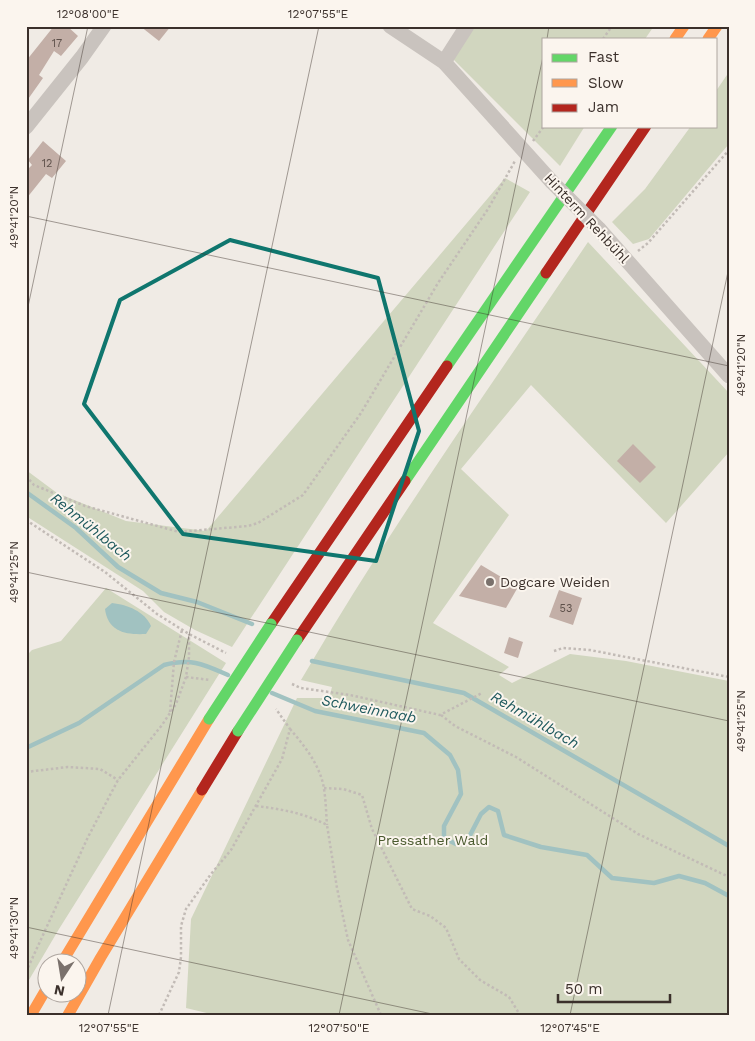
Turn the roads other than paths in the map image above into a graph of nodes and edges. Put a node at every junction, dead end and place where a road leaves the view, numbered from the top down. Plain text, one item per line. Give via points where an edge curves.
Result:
1 (104, 26) edge
2 (390, 26) edge
3 (467, 26) edge
4 (684, 26) edge
5 (717, 26) edge
6 (676, 38) edge
7 (709, 38) edge
8 (444, 62) junction
9 (26, 127) edge
10 (611, 128) edge
11 (645, 128) edge
12 (729, 376) edge
13 (67, 954) edge
14 (38, 1003) edge
15 (31, 1015) edge
16 (68, 1015) edge

1 - 9 street
2 - 8 street, Hinterm Rehbühl
3 - 8 street
4 - 6 highway
5 - 7 highway
8 - 12 street, Hinterm Rehbühl, bridge via 599,229
10 - 13 highway, bridge via 271,624 209,719
11 - 16 highway, bridge via 297,640
14 - 15 highway

